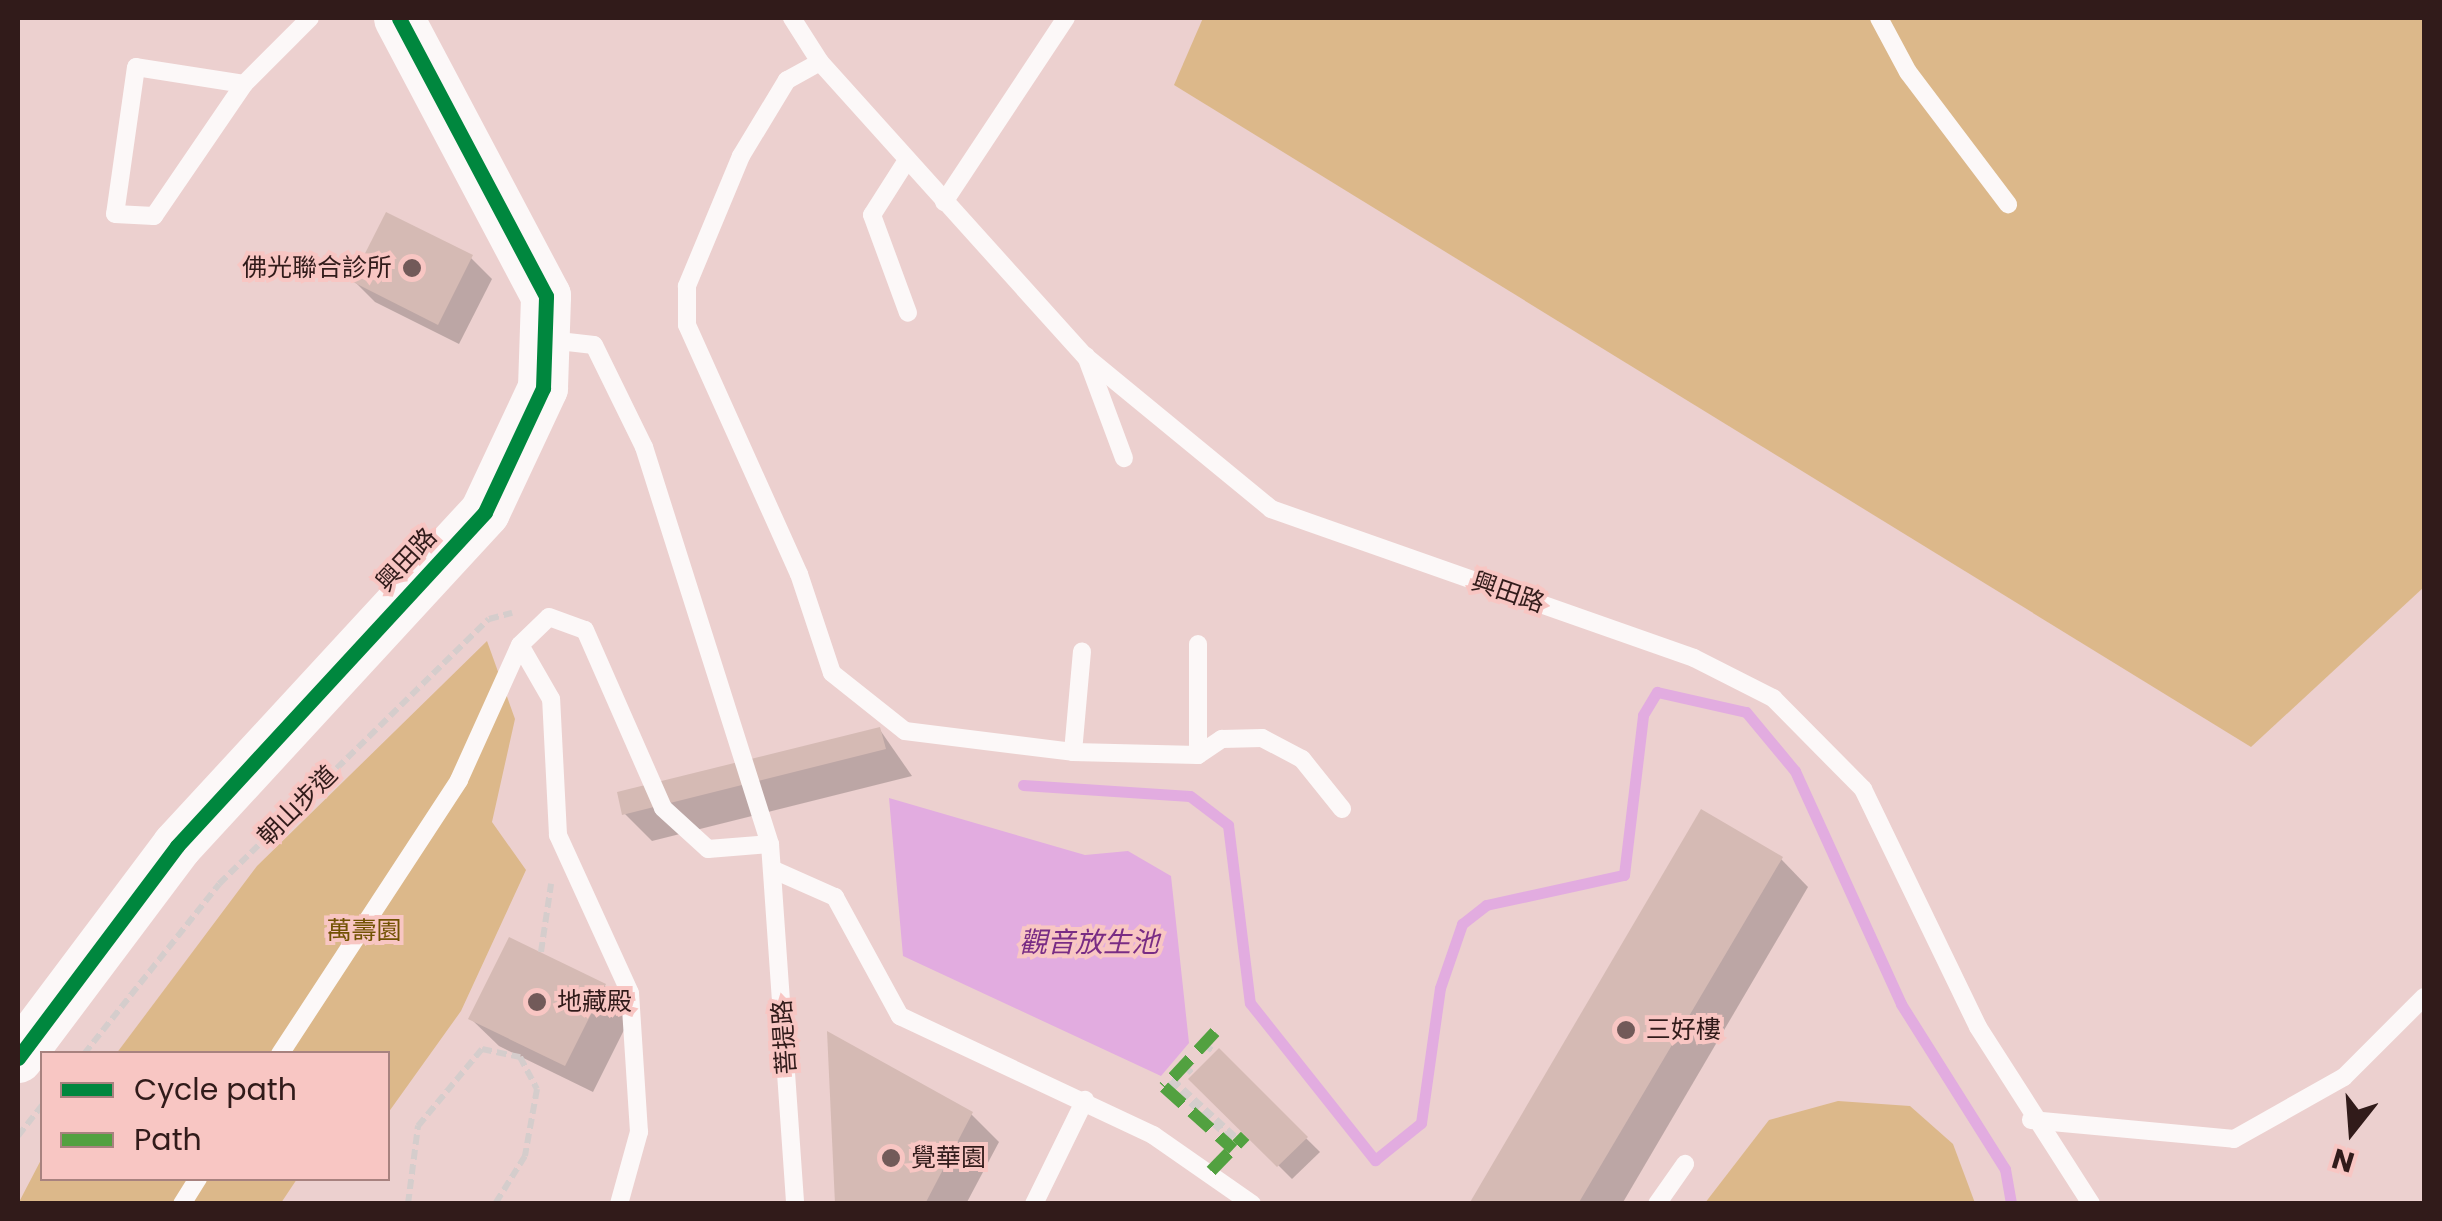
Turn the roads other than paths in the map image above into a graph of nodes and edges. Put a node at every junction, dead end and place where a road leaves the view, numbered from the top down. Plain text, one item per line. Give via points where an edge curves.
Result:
1 (310, 18) edge
2 (399, 18) edge
3 (792, 18) edge
4 (1066, 18) edge
5 (1878, 18) edge
6 (820, 62) junction
7 (244, 84) junction
8 (907, 160) junction
9 (944, 202) junction
10 (2008, 204) dead end
11 (908, 313) dead end
12 (545, 339) junction
13 (1086, 356) junction
14 (1124, 458) dead end
15 (1198, 644) dead end
16 (520, 645) junction
17 (1082, 651) dead end
18 (1073, 752) junction
19 (1198, 756) junction
20 (1342, 809) dead end
21 (770, 844) junction
22 (774, 870) junction
23 (2424, 997) edge
24 (282, 1051) edge
25 (18, 1058) edge
26 (1086, 1100) junction
27 (2031, 1120) junction
28 (1685, 1164) dead end
29 (196, 1181) edge
30 (182, 1204) edge
31 (619, 1204) edge
32 (796, 1204) edge
33 (1034, 1204) edge
34 (1252, 1204) edge
35 (1657, 1204) edge
36 (2092, 1204) edge

1 - 7 lane
2 - 12 street, 興田路 via 546,296
3 - 6 lane, 興田路
4 - 9 lane
5 - 10 lane via 1908,72
6 - 8 lane, 興田路
6 - 18 lane via 787,80 741,156 687,286 687,325 702,367 798,574 832,673 905,731
7 - 7 lane via 136,68 115,214 154,216
8 - 9 lane, 興田路
8 - 11 lane via 872,215
9 - 13 lane, 興田路
12 - 21 lane, 菩提路 via 594,345 644,446
12 - 25 street, 興田路 via 543,388 485,512 177,846
13 - 14 lane
13 - 27 lane, 興田路 via 1271,509 1694,658 1773,698 1863,789
15 - 19 lane
16 - 21 lane via 549,617 584,630 664,808 708,850
16 - 24 lane via 458,780
16 - 31 lane via 552,699 558,834 630,993 639,1132
17 - 18 lane
18 - 19 lane
19 - 20 lane via 1222,738 1262,738 1302,760
21 - 22 lane, 菩提路
22 - 26 lane via 835,897 900,1016
22 - 32 lane, 菩提路
23 - 27 lane via 2344,1077 2234,1138
26 - 33 lane
26 - 34 lane
27 - 36 lane, 興田路
28 - 35 lane
29 - 30 lane

